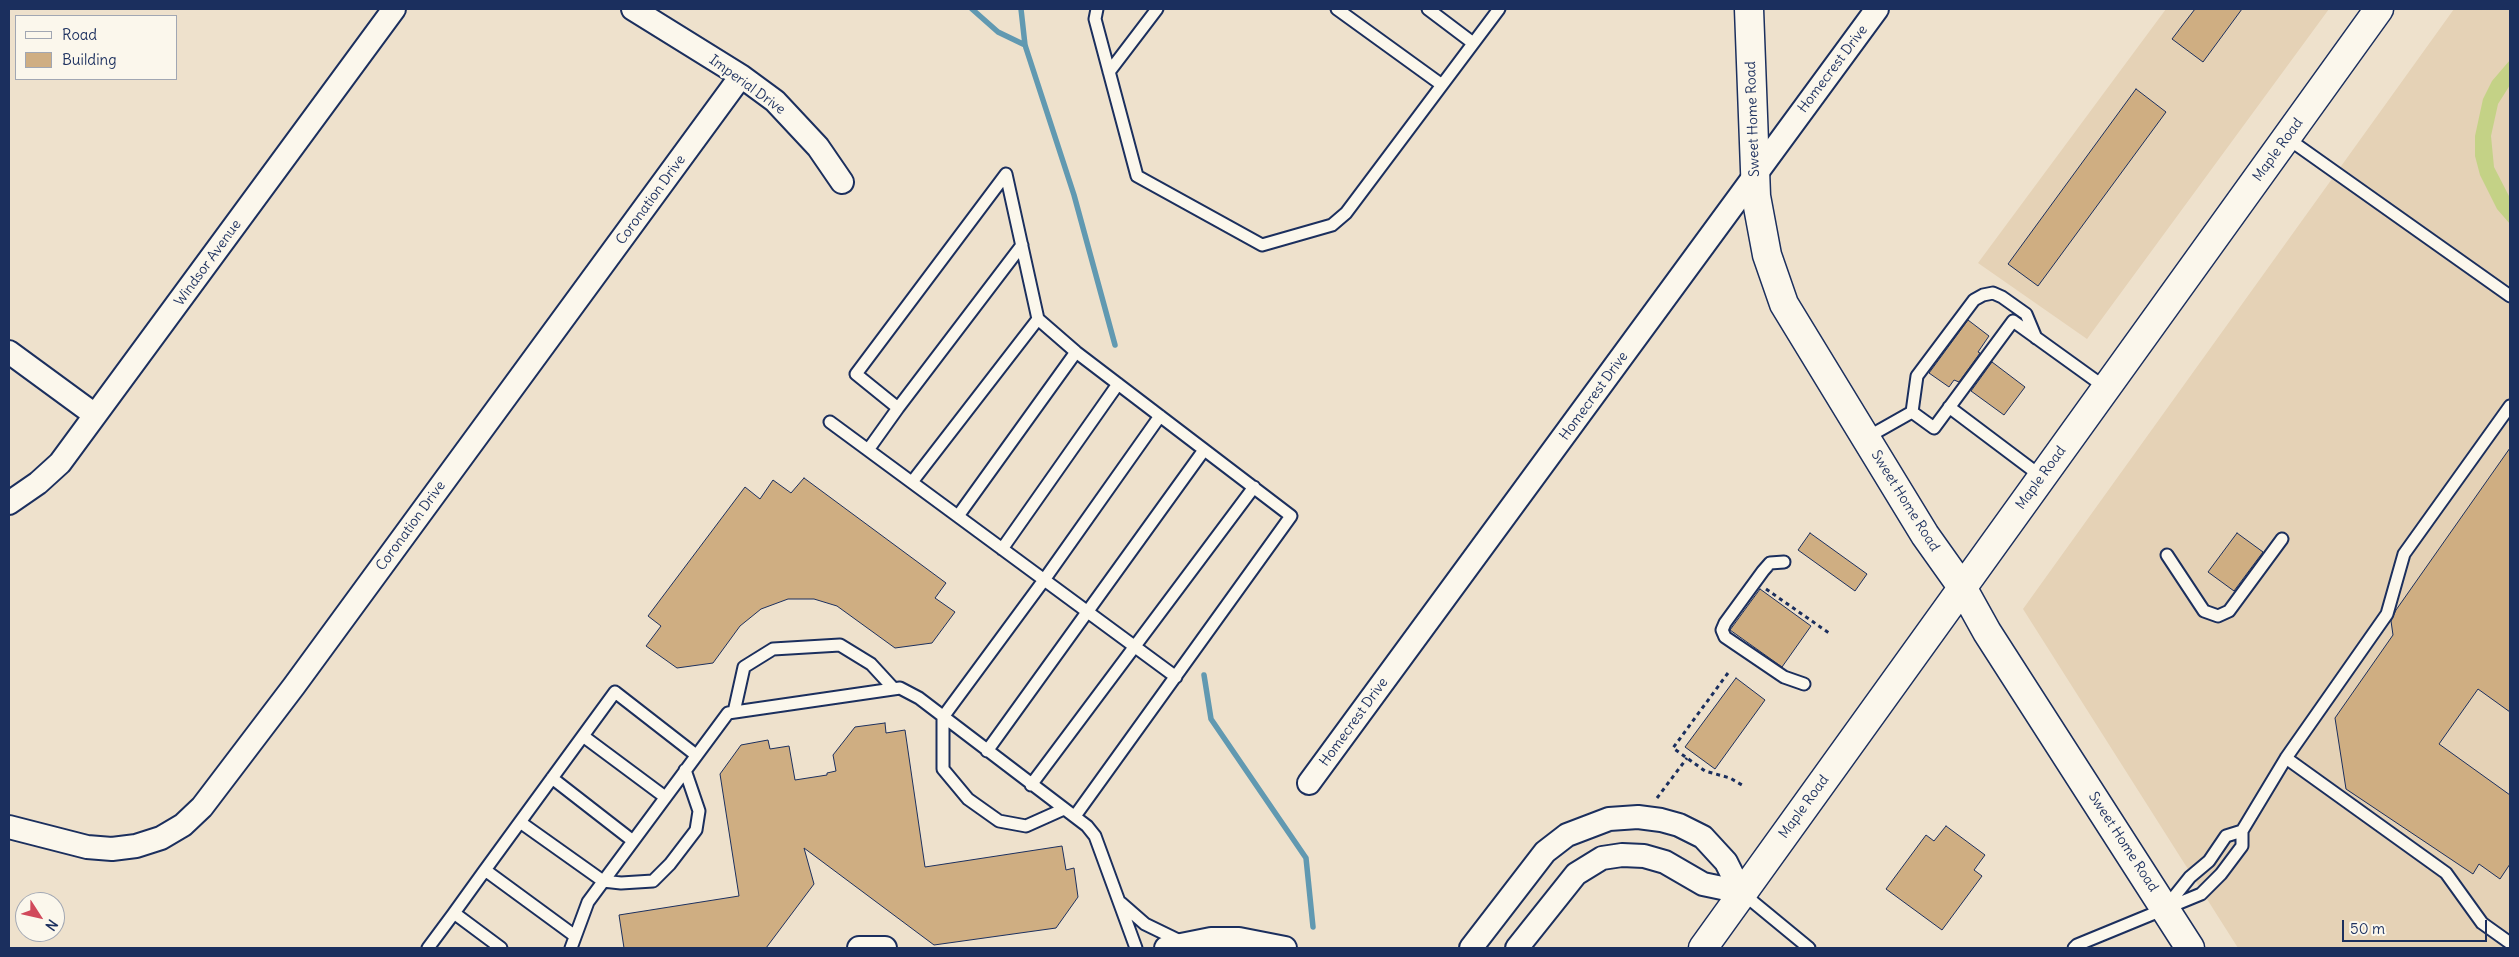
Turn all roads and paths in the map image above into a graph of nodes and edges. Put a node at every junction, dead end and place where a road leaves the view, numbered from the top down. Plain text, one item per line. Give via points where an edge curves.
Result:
1 (394, 9) edge
2 (633, 9) edge
3 (1097, 9) edge
4 (1157, 9) edge
5 (1337, 9) edge
6 (1428, 9) edge
7 (1499, 9) edge
8 (1749, 9) edge
9 (1877, 9) edge
10 (2380, 9) edge
11 (1473, 43) junction
12 (1109, 72) junction
13 (741, 76) junction
14 (1442, 84) junction
15 (2287, 138) junction
16 (1755, 176) junction
17 (842, 182) dead end
18 (1022, 245) junction
19 (2510, 296) edge
20 (1038, 319) junction
21 (2036, 338) junction
22 (9, 352) edge
23 (1076, 352) junction
24 (1118, 384) junction
25 (2106, 388) junction
26 (2510, 406) edge
27 (1949, 407) junction
28 (898, 408) junction
29 (1912, 412) junction
30 (95, 415) junction
31 (1160, 416) junction
32 (830, 422) dead end
33 (1866, 439) junction
34 (868, 450) junction
35 (1204, 450) junction
36 (2042, 476) junction
37 (912, 482) junction
38 (1254, 487) junction
39 (9, 503) edge
40 (958, 516) junction
41 (2282, 539) dead end
42 (1002, 549) junction
43 (2167, 555) dead end
44 (1784, 562) dead end
45 (1044, 580) junction
46 (1762, 586) dead end
47 (1962, 587) junction
48 (1088, 612) junction
49 (1829, 633) dead end
50 (1134, 646) junction
51 (1728, 673) dead end
52 (1176, 677) junction
53 (1804, 684) dead end
54 (894, 689) junction
55 (734, 712) junction
56 (943, 717) junction
57 (583, 736) junction
58 (987, 751) junction
59 (696, 754) junction
60 (1687, 758) junction
61 (2286, 758) junction
62 (685, 770) junction
63 (552, 778) junction
64 (1309, 783) dead end
65 (1032, 785) junction
66 (1742, 785) dead end
67 (665, 797) junction
68 (1657, 798) dead end
69 (1064, 810) junction
70 (1075, 816) junction
71 (520, 822) junction
72 (9, 827) edge
73 (2242, 832) junction
74 (633, 841) junction
75 (485, 870) junction
76 (603, 881) junction
77 (1742, 892) junction
78 (1119, 901) junction
79 (2165, 908) junction
80 (454, 913) junction
81 (575, 936) junction
82 (1194, 943) junction
83 (2510, 943) edge
84 (428, 948) edge
85 (501, 948) edge
86 (571, 948) edge
87 (859, 948) edge
88 (886, 948) edge
89 (1136, 948) edge
90 (1166, 948) edge
91 (1285, 948) edge
92 (1471, 948) edge
93 (1517, 948) edge
94 (1703, 948) edge
95 (1810, 948) edge
96 (2074, 948) edge
97 (2190, 948) edge

1 - 30 street, Windsor Avenue
2 - 13 street, Imperial Drive
3 - 12 lane via 1095,19
4 - 12 lane
5 - 14 lane
6 - 11 lane
7 - 11 lane
8 - 16 main road, Sweet Home Road
9 - 16 street, Homecrest Drive
10 - 15 main road, Maple Road
11 - 14 lane
12 - 14 lane via 1137,176 1262,245 1332,226 1346,213
13 - 17 street, Imperial Drive via 798,123
13 - 72 street, Coronation Drive via 202,807 183,825 161,838 112,849 87,847
15 - 19 lane
15 - 25 main road, Maple Road
16 - 33 main road, Sweet Home Road via 1767,255 1784,304
16 - 64 street, Homecrest Drive
18 - 20 lane
18 - 28 lane
18 - 28 lane via 1006,174 856,374
20 - 23 lane
20 - 37 lane
21 - 25 lane
21 - 27 lane via 2013,321
21 - 29 lane via 2026,314 2002,297 1993,293 1974,300 1917,376
22 - 30 street
23 - 24 lane
23 - 40 lane
24 - 31 lane
24 - 42 lane
25 - 36 main road, Maple Road
26 - 61 lane via 2404,554 2387,614
27 - 29 lane via 1934,428
27 - 36 lane
28 - 34 lane
29 - 33 lane
30 - 39 street, Windsor Avenue via 60,462 38,483
31 - 35 lane
31 - 45 lane
32 - 34 lane
33 - 47 main road, Sweet Home Road
34 - 37 lane
35 - 38 lane
35 - 48 lane
36 - 47 main road, Maple Road
37 - 40 lane
38 - 50 lane
38 - 52 lane via 1291,516
40 - 42 lane
41 - 43 lane via 2229,611 2218,616 2204,611
42 - 45 lane
44 - 53 lane via 1770,563 1762,571 1722,630 1725,636 1784,677
45 - 48 lane
45 - 56 lane
46 - 49 path
47 - 77 main road, Maple Road
47 - 79 main road, Sweet Home Road via 1987,632
48 - 50 lane
48 - 58 lane
50 - 52 lane
50 - 65 lane
51 - 60 path via 1673,748
52 - 70 lane
54 - 55 lane
54 - 55 lane via 871,664 840,644 772,649 744,667
54 - 56 lane via 900,688 919,698
55 - 59 lane via 728,713
56 - 58 lane
56 - 69 lane via 943,769 968,799 999,821 1026,826
57 - 59 lane via 615,692
57 - 63 lane
57 - 67 lane
58 - 65 lane
59 - 62 lane
60 - 66 path via 1705,771
60 - 68 path
61 - 73 lane
61 - 83 lane via 2446,873 2482,923
62 - 67 lane
62 - 76 lane via 699,811 696,830 653,881
63 - 71 lane
63 - 74 lane
65 - 69 lane
67 - 74 lane
69 - 70 lane
70 - 78 lane via 1095,836
71 - 75 lane
71 - 76 lane
73 - 79 lane via 2226,836 2209,861 2190,877
73 - 79 lane via 2242,846 2201,894
74 - 76 lane
75 - 80 lane
75 - 81 lane
76 - 81 lane via 588,902
77 - 92 street via 1726,862 1703,837 1661,820 1638,817 1609,819 1567,835 1545,852
77 - 93 street via 1702,884 1665,862 1644,856 1602,858 1576,874
77 - 94 main road, Maple Road
77 - 95 lane
78 - 82 lane via 1145,924 1178,940
78 - 89 lane
79 - 96 lane
79 - 97 main road, Sweet Home Road
80 - 84 lane
80 - 85 lane
81 - 86 lane
82 - 90 street
82 - 91 street via 1240,939
87 - 88 street

